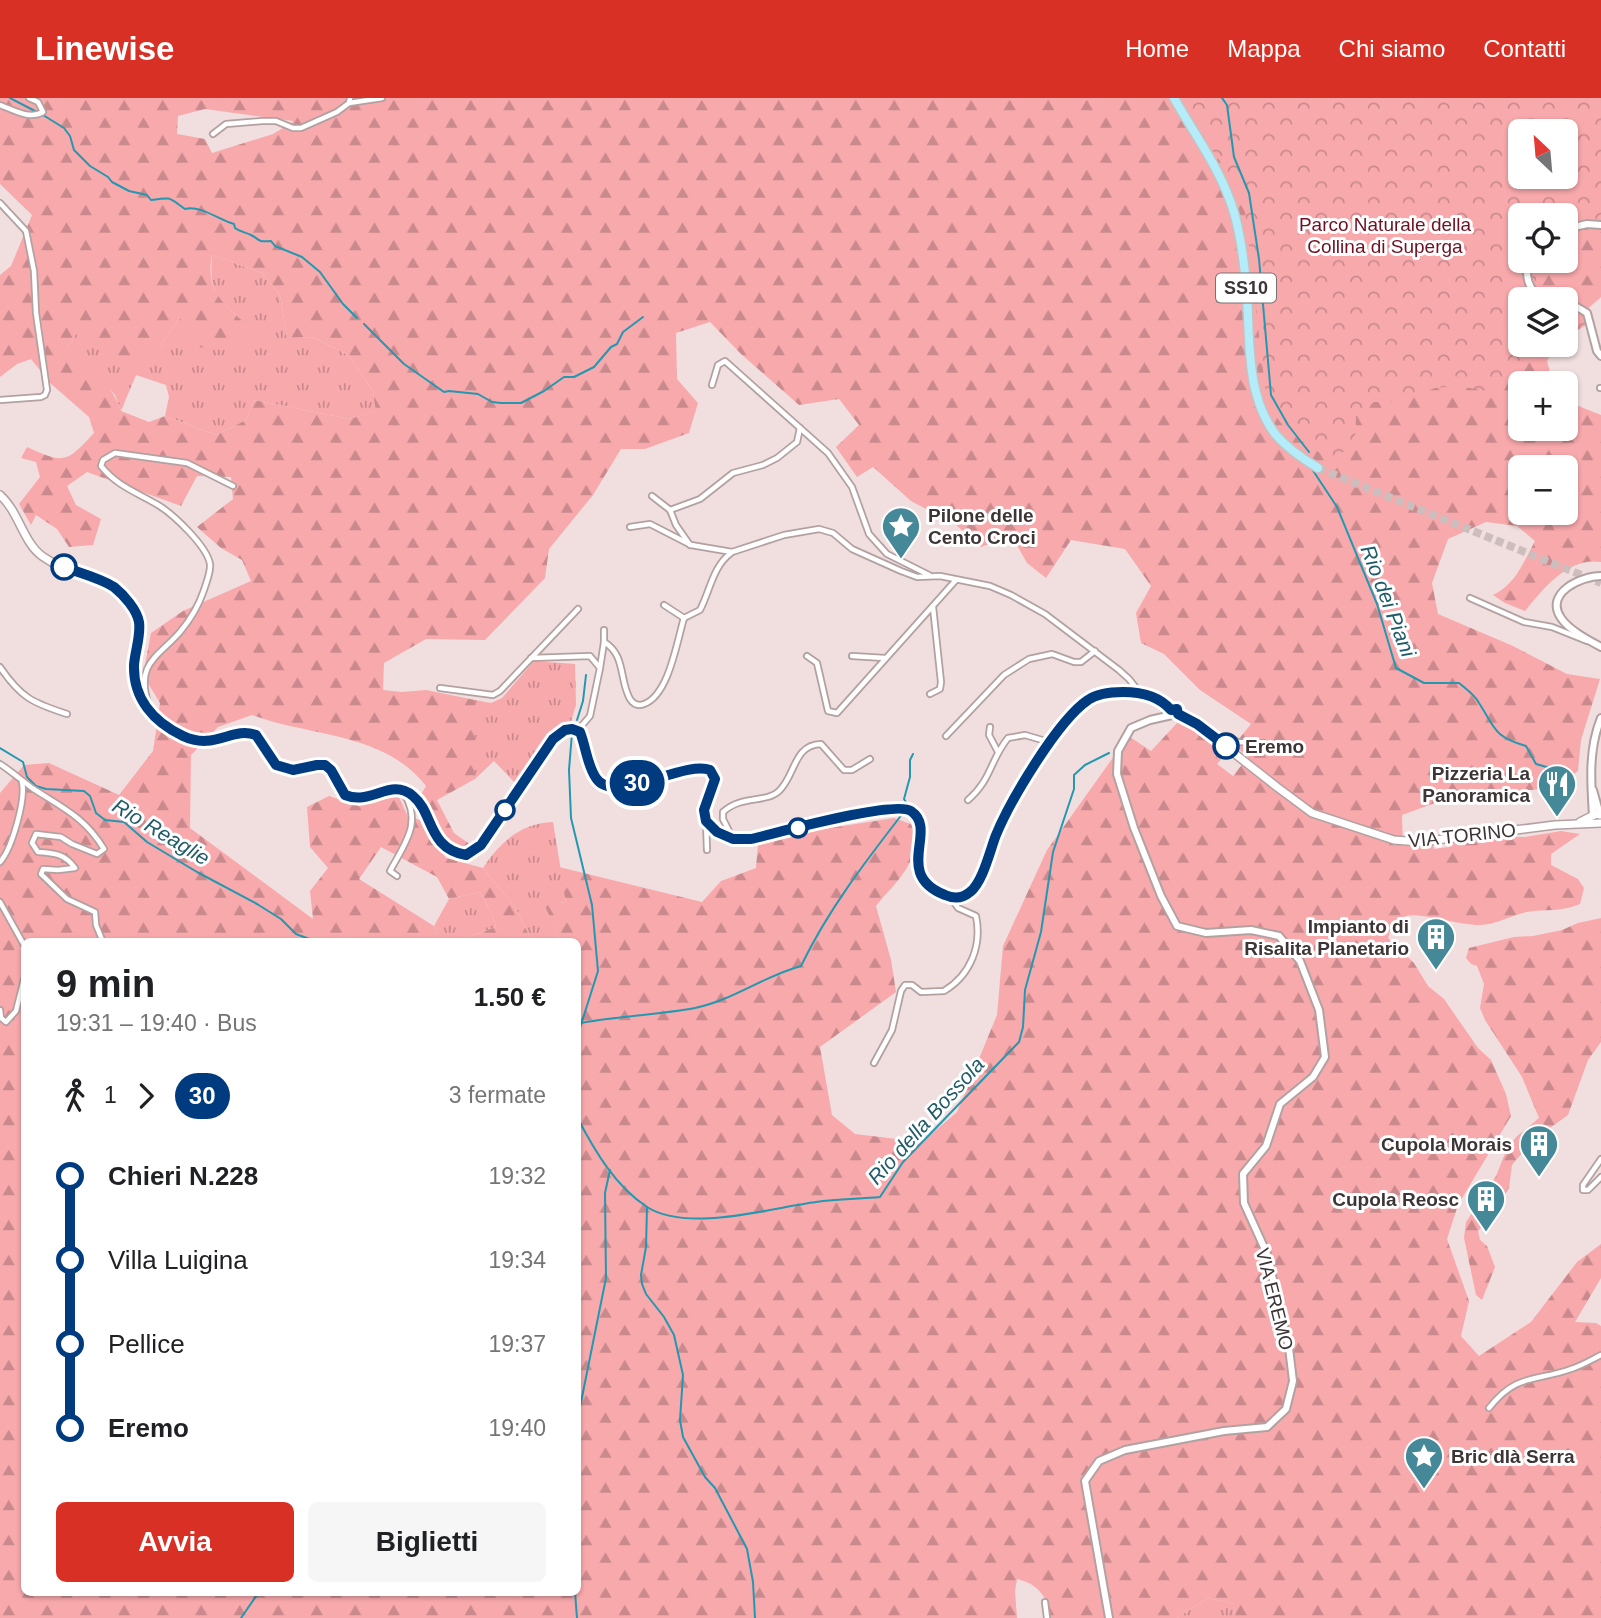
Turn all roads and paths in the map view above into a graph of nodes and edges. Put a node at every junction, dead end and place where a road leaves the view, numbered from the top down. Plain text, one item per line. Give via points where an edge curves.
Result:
1 (29, 98) edge
2 (383, 98) edge
3 (1174, 98) edge
4 (350, 101) edge
5 (0, 106) edge
6 (213, 134) dead end
7 (0, 203) edge
8 (1601, 225) edge
9 (1578, 226) edge
10 (1578, 308) edge
11 (1601, 356) edge
12 (712, 385) dead end
13 (0, 400) edge
14 (800, 428) junction
15 (1318, 468) tunnel mouth
16 (233, 486) dead end
17 (0, 495) edge
18 (653, 496) dead end
19 (670, 510) junction
20 (630, 527) dead end
21 (691, 545) junction
22 (732, 552) junction
23 (930, 575) junction
24 (1601, 576) edge
25 (957, 579) junction
26 (1470, 598) dead end
27 (664, 605) dead end
28 (933, 606) junction
29 (578, 609) dead end
30 (684, 618) junction
31 (604, 630) dead end
32 (1591, 641) junction
33 (604, 642) junction
34 (1601, 647) edge
35 (1095, 651) junction
36 (807, 656) dead end
37 (852, 656) dead end
38 (531, 658) junction
39 (886, 658) junction
40 (0, 667) edge
41 (600, 668) junction
42 (440, 688) dead end
43 (1140, 693) junction
44 (930, 694) dead end
45 (145, 707) junction
46 (1174, 713) junction
47 (67, 714) dead end
48 (1601, 718) edge
49 (989, 727) dead end
50 (578, 730) junction
51 (946, 736) dead end
52 (1217, 739) junction
53 (1050, 742) junction
54 (1264, 743) dead end
55 (999, 753) junction
56 (870, 759) dead end
57 (0, 764) edge
58 (22, 781) junction
59 (403, 791) junction
60 (968, 800) dead end
61 (1599, 819) edge
62 (706, 821) junction
63 (733, 839) junction
64 (707, 850) dead end
65 (0, 862) edge
66 (397, 876) dead end
67 (951, 898) junction
68 (0, 902) edge
69 (101, 938) edge
70 (21, 940) edge
71 (21, 991) edge
72 (0, 1010) edge
73 (874, 1063) dead end
74 (1601, 1159) edge
75 (1601, 1177) edge
76 (1601, 1355) edge
77 (1489, 1408) dead end
78 (1045, 1602) dead end
79 (1047, 1618) edge
80 (1109, 1618) edge

1 - 5 street via 38,102 43,112 36,116
2 - 4 street
3 - 15 main road, SS10 via 1219,172 1235,217 1242,244 1258,401 1277,435
4 - 6 street via 301,128 262,121 226,124
7 - 13 street via 26,231 47,390 41,397
8 - 9 street
10 - 11 street via 1587,313
12 - 14 street via 718,366 725,361
14 - 19 street via 797,442 777,458 733,473 700,499
14 - 23 street via 828,453 852,487 869,534 887,554
16 - 45 street via 187,463 116,453 103,460 101,466 111,478 159,506 195,538 210,564 200,603 180,632 153,656 143,683
17 - 45 main road via 43,557 113,586 132,607 139,624 136,687
18 - 19 street
19 - 21 street
20 - 21 street via 650,524
21 - 22 street
22 - 23 street via 819,528 901,571 917,577
22 - 30 street via 717,567 701,610
23 - 25 street
24 - 32 street via 1569,586 1559,594 1556,606 1561,618
25 - 28 street
25 - 35 street via 990,586 1035,607
26 - 32 street via 1524,622
27 - 30 street
28 - 39 street
28 - 44 street via 942,682 940,689
29 - 38 street
30 - 33 street via 658,695 641,706 630,699 621,662
31 - 33 street
32 - 34 street
33 - 41 street
35 - 43 street
35 - 51 street via 1081,662 1052,654 1029,659 1004,675
36 - 39 street via 817,663 828,711 836,713
37 - 39 street
38 - 41 street via 590,656
38 - 42 street via 493,695
40 - 47 street via 34,703
41 - 50 street via 590,716
43 - 46 main road, VIA TORINO via 1163,701
43 - 53 main road, VIA TORINO via 1109,692 1090,698
45 - 59 main road via 184,737 211,742 238,734 256,735 276,765 293,770 325,765 345,795 356,800 385,790
46 - 52 main road, VIA TORINO
46 - 80 street, VIA EREMO via 1131,728 1118,751 1117,774 1161,896 1177,926 1206,933 1251,930 1279,936 1300,961 1319,1010 1325,1057 1313,1077 1280,1104 1266,1146 1243,1174 1244,1203 1267,1254 1289,1348 1293,1381 1286,1409 1267,1426 1125,1450 1099,1461 1085,1480
48 - 61 street via 1593,737 1592,789
49 - 55 street
50 - 59 main road via 565,730 553,739 481,845 466,855 448,849 419,803
50 - 62 main road via 595,777 605,786 710,770 715,779 704,810
52 - 54 street
52 - 61 main road, VIA TORINO via 1312,813 1394,841 1420,842
53 - 55 street via 1036,736 1013,736
53 - 67 main road, VIA TORINO via 1007,813 977,886 963,897
55 - 60 street via 984,785
56 - 63 street via 844,770 821,744 803,749 781,790 730,805 723,812
57 - 58 street
58 - 65 street via 24,801
58 - 69 street via 73,812 104,849 97,854 61,836 36,834 32,844 38,852 58,853 75,867 43,869 41,874 67,899 95,912
59 - 66 street via 414,810 390,871
62 - 63 main road
62 - 64 street
63 - 67 main road via 900,807 919,819 917,862 925,880
67 - 73 street via 958,908 976,916 978,944 972,958 964,973 944,991 921,992 905,985 892,1030
68 - 70 street
71 - 72 street via 16,1011 6,1022
74 - 75 street via 1583,1190
76 - 77 street via 1572,1369 1521,1380
78 - 79 street

